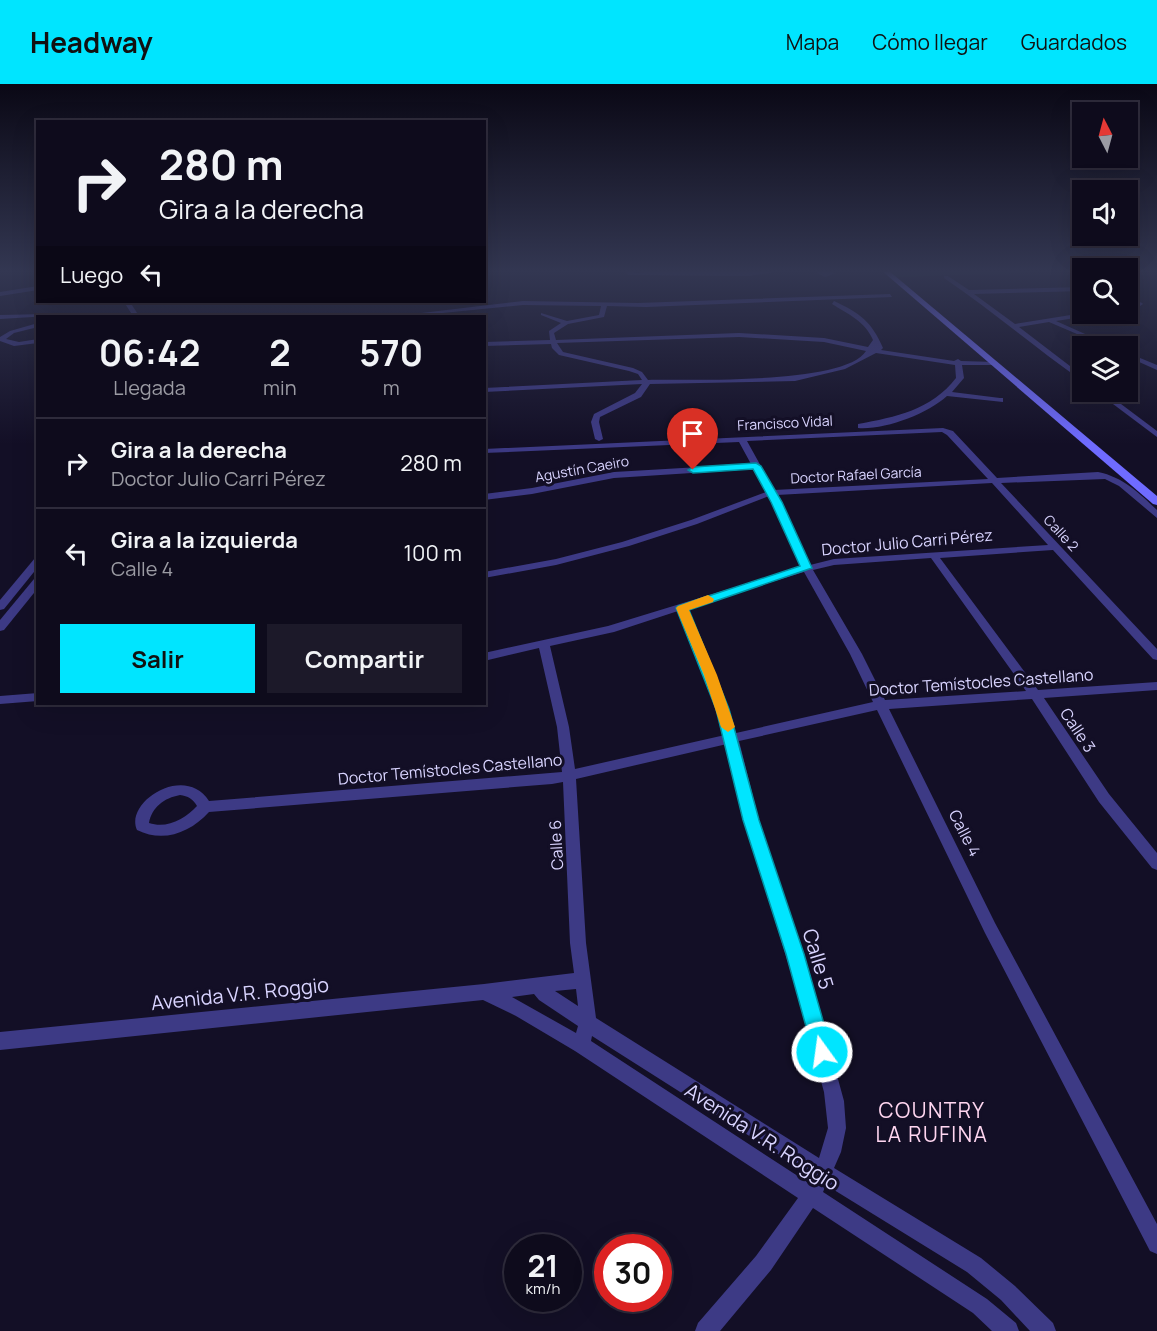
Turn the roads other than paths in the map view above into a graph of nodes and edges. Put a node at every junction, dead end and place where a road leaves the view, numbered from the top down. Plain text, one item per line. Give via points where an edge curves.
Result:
1 (26, 328) edge
2 (558, 328) edge
3 (870, 328) edge
4 (953, 328) edge
5 (1017, 328) edge
6 (1067, 328) edge
7 (1085, 336) edge
8 (36, 341) edge
9 (552, 341) junction
10 (486, 344) edge
11 (873, 348) junction
12 (1138, 359) edge
13 (993, 362) junction
14 (958, 363) junction
15 (1157, 368) edge
16 (1072, 371) edge
17 (647, 383) junction
18 (486, 390) edge
19 (947, 394) junction
20 (1000, 400) dead end
21 (1114, 402) edge
22 (943, 430) joint
23 (1157, 435) edge
24 (599, 439) junction
25 (742, 439) junction
26 (486, 445) edge
27 (486, 451) edge
28 (756, 466) junction
29 (995, 481) junction
30 (772, 493) junction
31 (486, 497) edge
32 (1157, 502) edge
33 (1157, 515) edge
34 (1056, 547) junction
35 (933, 555) junction
36 (36, 562) edge
37 (807, 568) junction
38 (486, 575) edge
39 (36, 583) edge
40 (0, 607) edge
41 (682, 608) junction
42 (0, 627) edge
43 (544, 645) junction
44 (1157, 656) edge
45 (486, 657) edge
46 (1157, 686) edge
47 (1035, 694) junction
48 (36, 697) edge
49 (0, 700) edge
50 (879, 705) junction
51 (731, 738) junction
52 (569, 775) junction
53 (205, 807) dead end
54 (1157, 864) edge
55 (582, 980) junction
56 (538, 986) junction
57 (484, 992) junction
58 (588, 1023) junction
59 (0, 1041) edge
60 (581, 1045) junction
61 (823, 1172) junction
62 (810, 1195) junction
63 (1157, 1244) edge
64 (706, 1331) edge
65 (1008, 1331) edge
66 (1045, 1331) edge

1 - 8 street via 2,339 14,344
2 - 9 street via 551,332
3 - 11 street
4 - 13 main road
5 - 16 street
6 - 7 street
9 - 10 street
9 - 11 street via 733,334 818,339
9 - 17 street via 561,354 631,369
11 - 14 street
11 - 17 street via 843,368 795,379
12 - 15 street
13 - 14 street
13 - 32 main road
14 - 19 street via 960,378
17 - 18 street
17 - 24 street via 638,395 597,416
19 - 20 street
19 - 24 street via 917,412 867,425
21 - 23 street
22 - 25 street, Francisco Vidal
22 - 29 street, Calle 2
24 - 26 street
25 - 27 street, Francisco Vidal
25 - 28 street, Calle 4
28 - 30 street, Calle 4
28 - 31 street, Agustín Caeiro via 614,475
29 - 30 street, Doctor Rafael García
29 - 33 street, Doctor Rafael García via 1108,476
29 - 34 street, Calle 2
30 - 37 street, Calle 4
30 - 38 street, Doctor Rafael García via 620,548
34 - 35 street, Doctor Julio Carri Pérez
34 - 44 street, Calle 2
35 - 37 street, Doctor Julio Carri Pérez via 851,560
35 - 47 street, Calle 3
36 - 40 street
37 - 41 street, Doctor Julio Carri Pérez
37 - 50 street, Calle 4 via 856,654
39 - 42 street
41 - 43 street, Doctor Julio Carri Pérez
41 - 51 street, Calle 5
43 - 45 street, Doctor Julio Carri Pérez
43 - 52 street, Calle 6 via 563,727
46 - 47 street, Doctor Temístocles Castellano
47 - 50 street, Doctor Temístocles Castellano
47 - 54 street, Calle 3 via 1104,798
48 - 49 street
50 - 51 street, Doctor Temístocles Castellano
50 - 63 street, Calle 4 via 990,928
51 - 52 street, Doctor Temístocles Castellano
51 - 61 street, Calle 5 via 751,820 795,954 832,1090 837,1127
52 - 53 street, Doctor Temístocles Castellano
52 - 55 street, Calle 6
55 - 56 street, Avenida V.R. Roggio
55 - 58 street, Calle 6
56 - 57 street, Avenida V.R. Roggio
56 - 58 street, Avenida V.R. Roggio
57 - 59 street, Avenida V.R. Roggio
57 - 60 street, Avenida V.R. Roggio
58 - 60 street, Calle 6
58 - 61 street, Avenida V.R. Roggio
60 - 62 street, Avenida V.R. Roggio
61 - 62 street, Calle 5
61 - 66 street, Avenida V.R. Roggio via 974,1265
62 - 64 street, Calle 5 via 753,1276
62 - 65 street, Avenida V.R. Roggio via 980,1306

